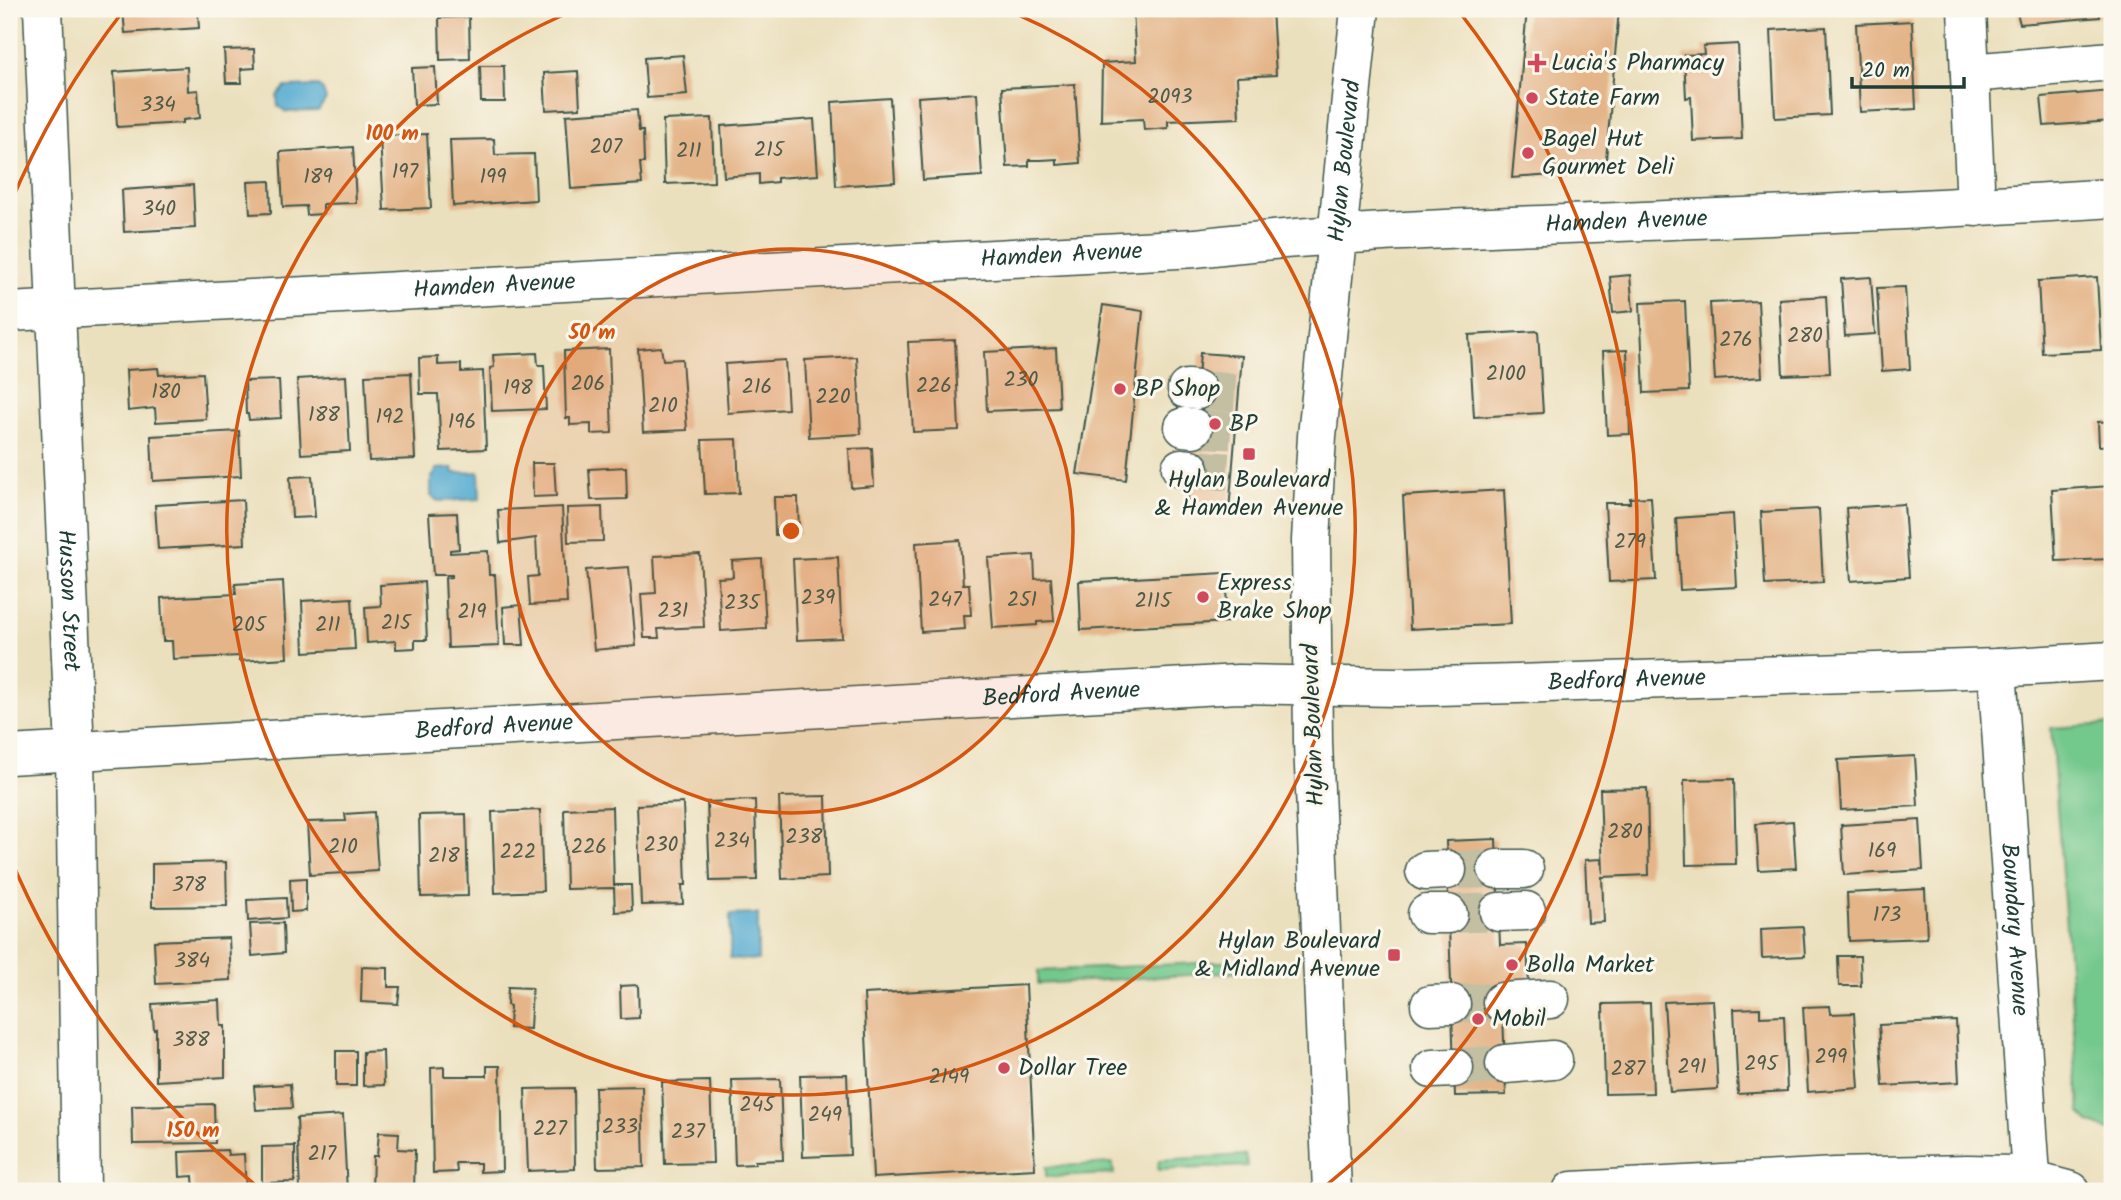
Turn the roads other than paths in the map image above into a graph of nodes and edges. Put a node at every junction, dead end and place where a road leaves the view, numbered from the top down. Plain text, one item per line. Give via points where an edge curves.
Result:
1 (43, 9) edge
2 (1360, 9) edge
3 (1967, 9) edge
4 (2112, 61) edge
5 (1970, 74) junction
6 (2112, 198) edge
7 (1976, 207) junction
8 (1336, 237) junction
9 (54, 309) junction
10 (9, 312) edge
11 (2112, 661) edge
12 (1997, 668) junction
13 (1312, 685) junction
14 (75, 751) junction
15 (9, 755) edge
16 (1550, 999) dead end
17 (1502, 1002) tunnel mouth
18 (1553, 1060) dead end
19 (1504, 1064) tunnel mouth
20 (1836, 1184) edge
21 (2031, 1185) edge
22 (81, 1191) edge
23 (1332, 1191) edge
24 (1572, 1191) edge
25 (2071, 1191) edge

1 - 9 street, Husson Street
2 - 8 street, Hylan Boulevard
3 - 5 street
4 - 5 street
5 - 7 street
6 - 7 street, Hamden Avenue
7 - 8 street, Hamden Avenue
8 - 9 street, Hamden Avenue
8 - 13 street, Hylan Boulevard via 1311,540
9 - 10 street, Hamden Avenue
9 - 14 street, Husson Street
11 - 12 street, Bedford Avenue
12 - 13 street, Bedford Avenue via 1396,687
12 - 21 street, Boundary Avenue
13 - 14 street, Bedford Avenue via 1238,684
13 - 23 street, Hylan Boulevard
14 - 15 street, Bedford Avenue
14 - 22 street, Husson Street
16 - 17 street
18 - 19 street
20 - 21 street via 1990,1174
20 - 24 street
21 - 25 street

